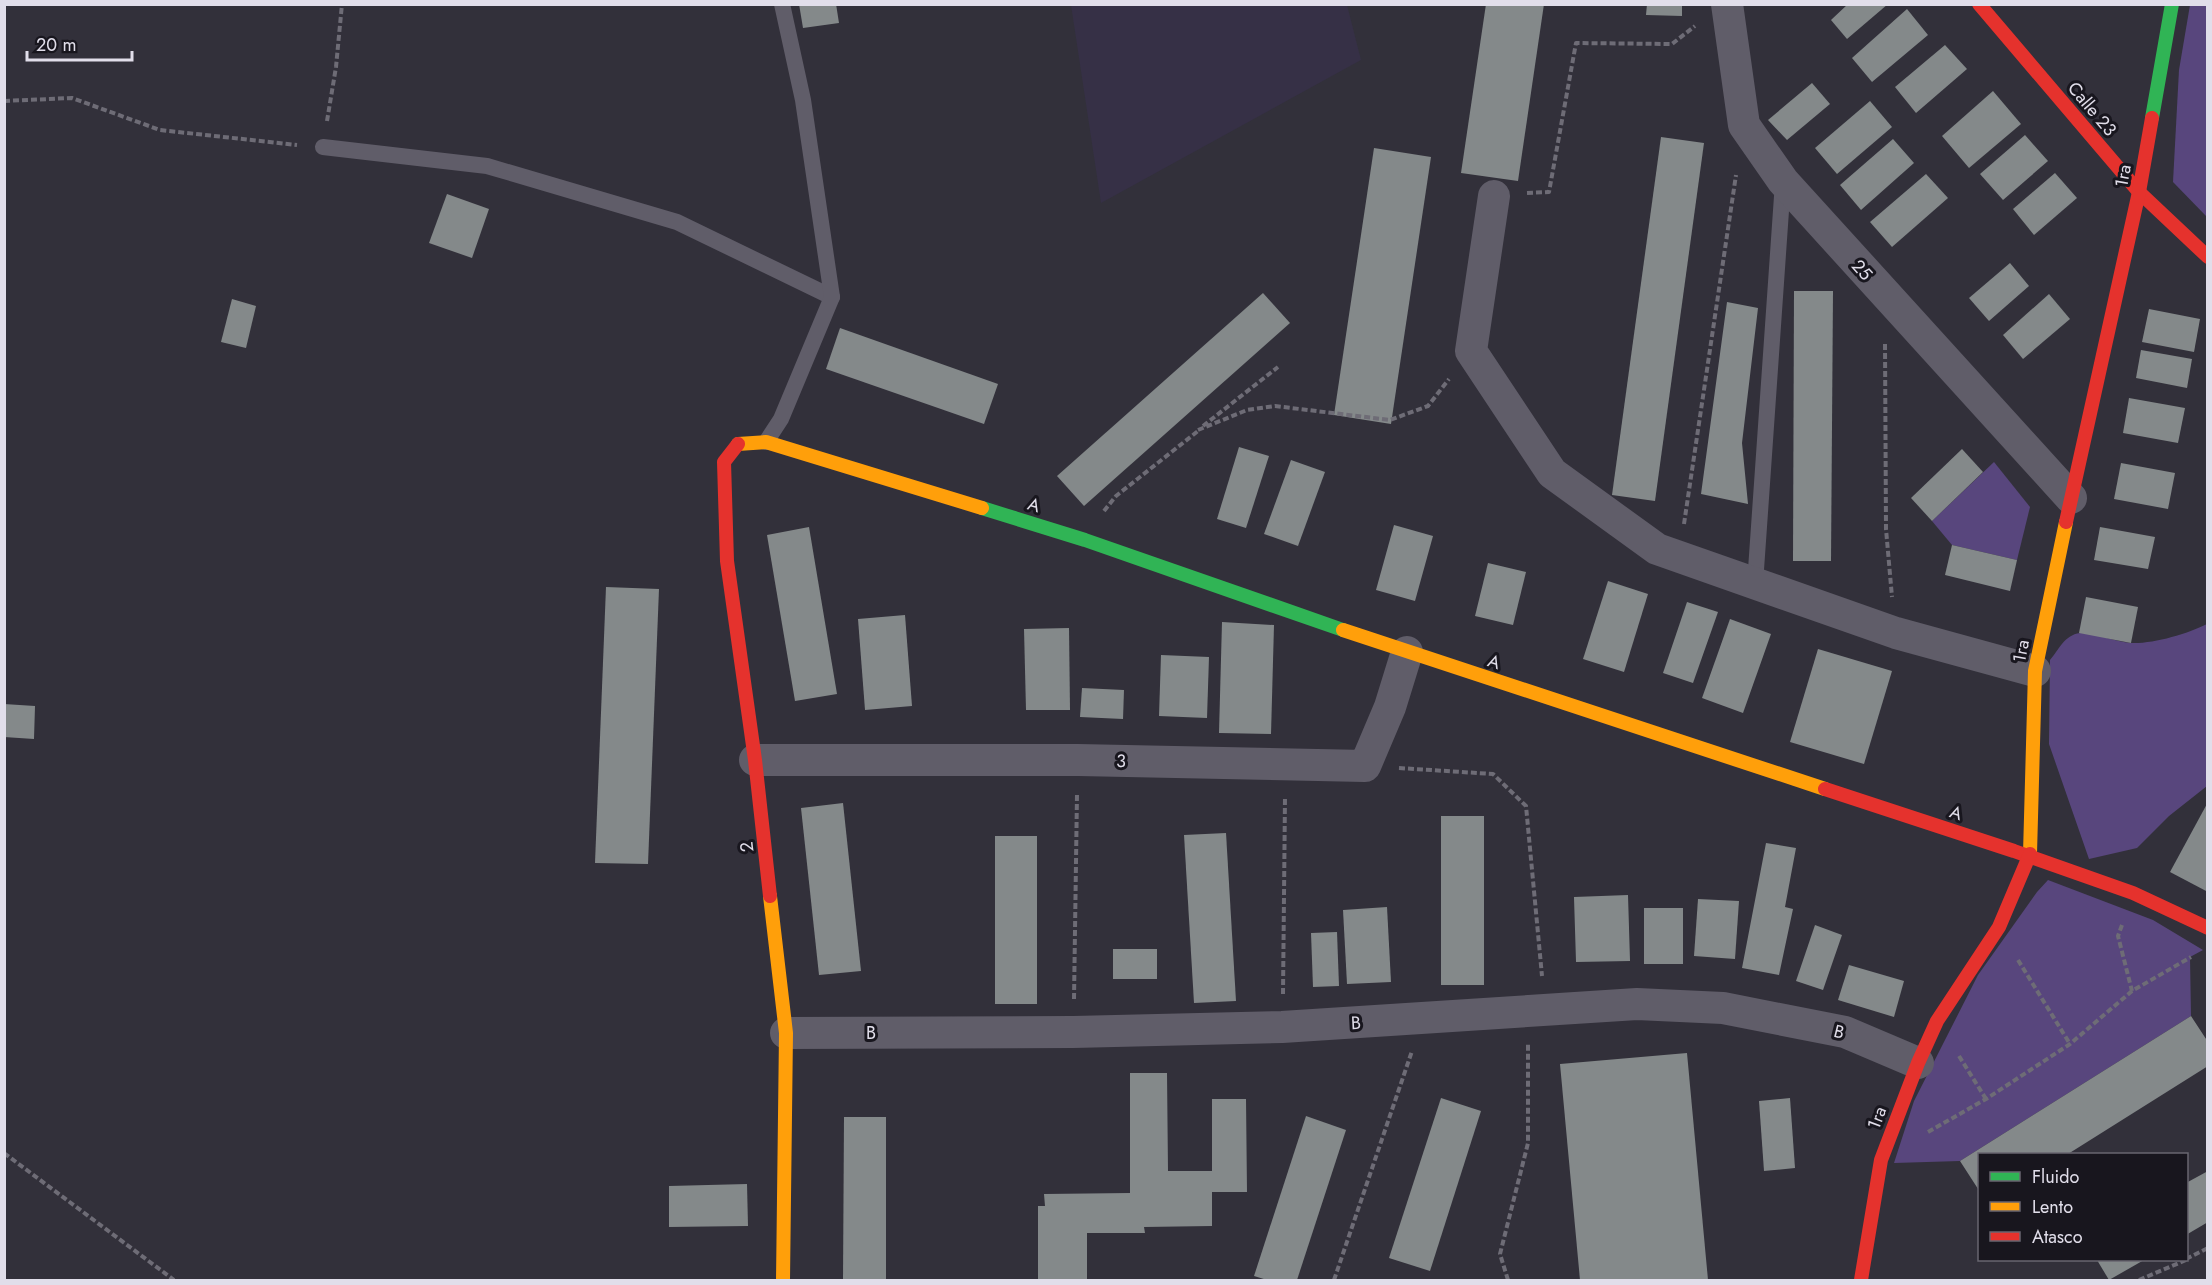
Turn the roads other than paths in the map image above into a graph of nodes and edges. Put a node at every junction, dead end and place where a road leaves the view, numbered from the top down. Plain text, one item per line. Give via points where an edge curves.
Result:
1 (782, 4) edge
2 (1727, 4) edge
3 (1979, 4) edge
4 (2172, 4) edge
5 (323, 147) road end
6 (1783, 181) junction
7 (2139, 192) junction
8 (1494, 196) road end
9 (2208, 257) edge
10 (832, 297) junction
11 (766, 442) junction
12 (2071, 498) junction
13 (1755, 584) junction
14 (1407, 652) junction
15 (2035, 671) junction
16 (755, 760) junction
17 (2030, 856) junction
18 (2208, 928) edge
19 (786, 1033) junction
20 (1918, 1063) junction
21 (783, 1281) edge
22 (1861, 1281) edge

1 - 10 lane via 803,100
2 - 6 street, 25 via 1744,125
3 - 7 street, Calle 23
4 - 7 street, 1ra
5 - 10 lane via 487,166 677,222
6 - 12 street, 25
6 - 13 lane
7 - 9 street, Calle 23
7 - 12 street, 1ra
8 - 13 street via 1471,351 1552,473 1657,549
10 - 11 lane via 781,419
11 - 14 street, A via 1085,540
11 - 16 street, 2 via 737,444 724,462 727,561
12 - 15 street, 1ra
13 - 15 street via 1896,633
14 - 16 street, 3 via 1390,707 1365,766 1078,760
14 - 17 street, A
15 - 17 street, 1ra
16 - 19 street, 2
17 - 18 street, A via 2133,893
17 - 20 street, 1ra via 1998,927 1937,1022
19 - 20 street, B via 1282,1027 1637,1004 1723,1008 1845,1032
19 - 21 street, 2
20 - 22 street, 1ra via 1881,1160

